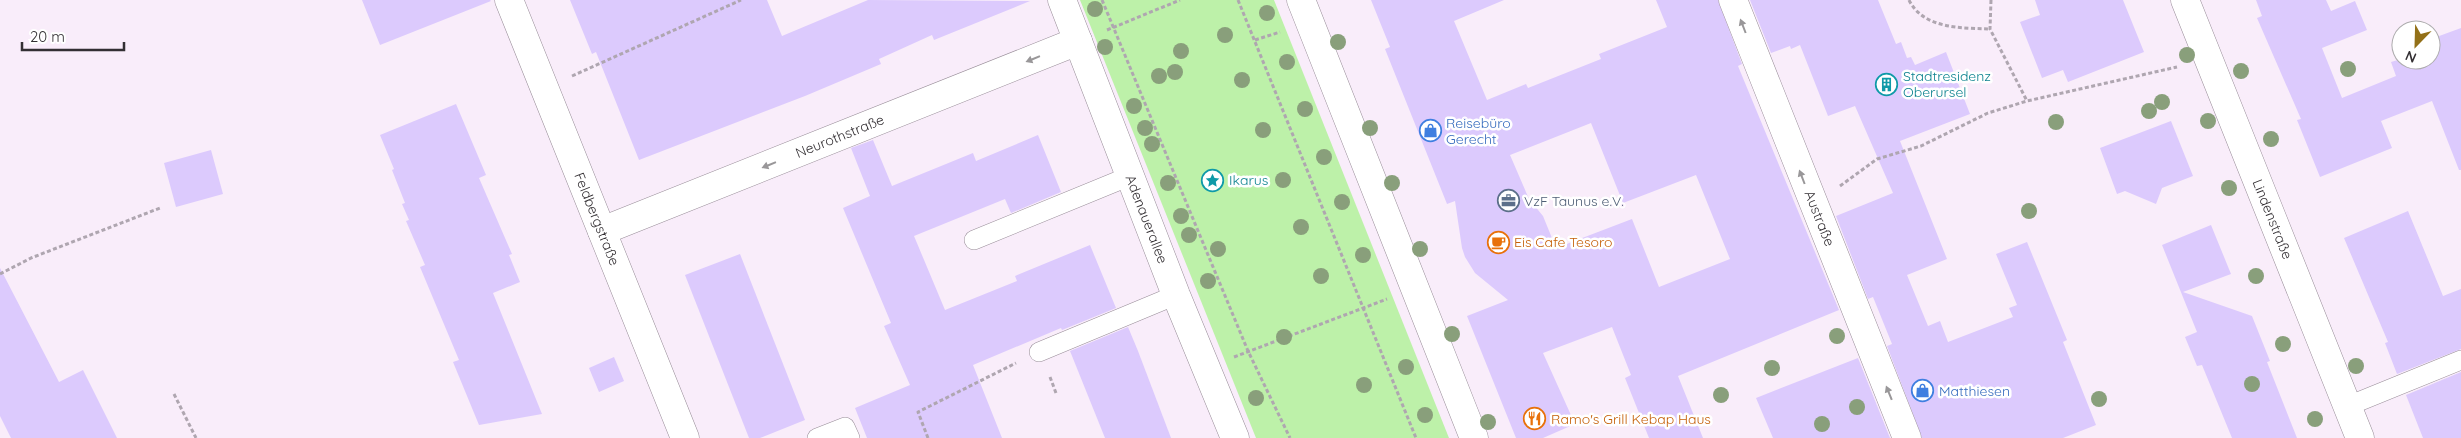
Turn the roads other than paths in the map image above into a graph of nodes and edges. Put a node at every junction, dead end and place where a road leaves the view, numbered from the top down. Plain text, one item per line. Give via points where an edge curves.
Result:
1 (509, 0) edge
2 (1062, 0) edge
3 (1302, 0) edge
4 (1733, 0) edge
5 (2186, 0) edge
6 (1078, 41) junction
7 (1130, 176) junction
8 (602, 231) junction
9 (974, 240) dead end
10 (1176, 295) junction
11 (1039, 352) road end
12 (2461, 360) edge
13 (2348, 406) junction
14 (686, 438) edge
15 (817, 438) edge
16 (850, 438) edge
17 (1235, 438) edge
18 (1474, 438) edge
19 (1907, 438) edge
20 (2360, 438) edge

1 - 8 street, Feldbergstraße
2 - 6 street, Adenauerallee
3 - 18 street
19 -> 4 street, Austraße
5 - 13 street, Lindenstraße
6 - 7 street, Adenauerallee
6 -> 8 street, Neurothstraße
7 - 9 lane
7 - 10 street, Adenauerallee
8 - 14 street, Feldbergstraße
10 - 11 lane
10 - 17 street, Adenauerallee
12 - 13 lane
13 - 20 street, Lindenstraße
15 - 16 lane via 845,427

